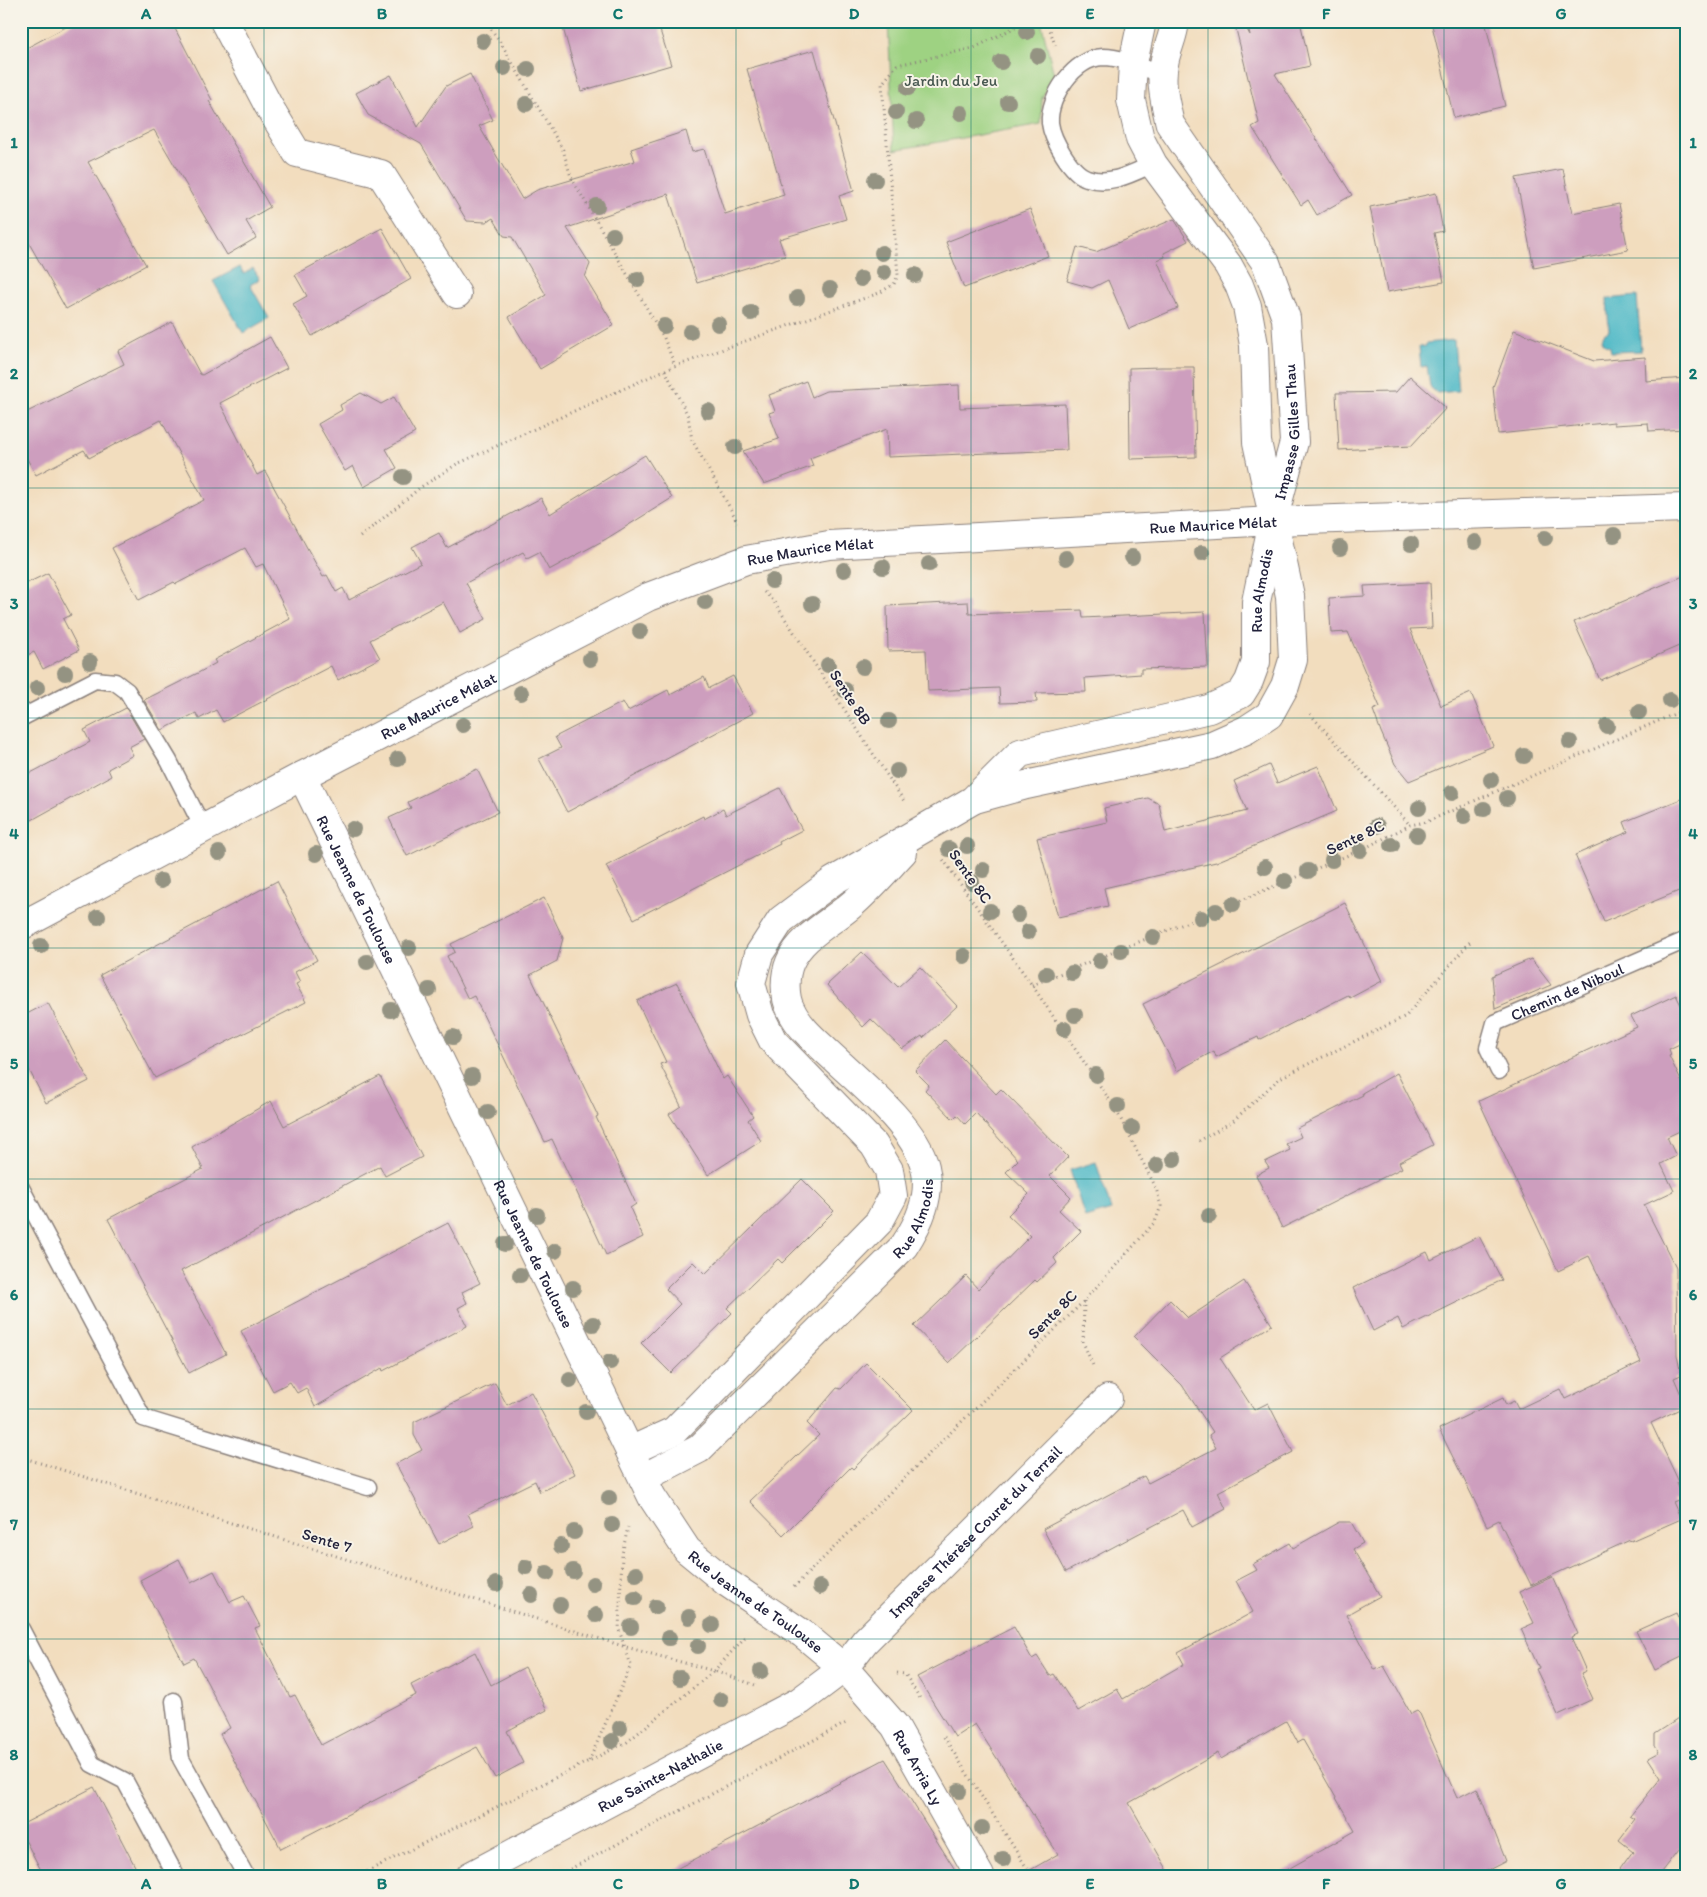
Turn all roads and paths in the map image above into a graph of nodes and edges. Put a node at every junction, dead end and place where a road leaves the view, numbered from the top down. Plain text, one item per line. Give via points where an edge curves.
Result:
1 (224, 21) edge
2 (486, 21) edge
3 (1027, 21) edge
4 (1142, 21) edge
5 (1175, 21) edge
6 (1133, 63) junction
7 (1162, 76) junction
8 (1153, 164) junction
9 (457, 294) dead end
10 (1287, 344) junction
11 (1254, 345) junction
12 (675, 366) junction
13 (665, 370) junction
14 (1686, 508) edge
15 (1273, 521) junction
16 (738, 532) dead end
17 (360, 537) dead end
18 (759, 588) dead end
19 (1285, 686) junction
20 (1686, 709) edge
21 (21, 718) edge
22 (302, 776) junction
23 (973, 800) junction
24 (1410, 825) junction
25 (203, 828) junction
26 (923, 831) junction
27 (21, 926) edge
28 (1686, 940) edge
29 (1470, 942) dead end
30 (1032, 985) junction
31 (1499, 1071) dead end
32 (1199, 1141) dead end
33 (21, 1188) edge
34 (1084, 1301) junction
35 (1108, 1399) joint
36 (630, 1451) junction
37 (21, 1457) edge
38 (368, 1487) dead end
39 (648, 1488) junction
40 (768, 1612) junction
41 (21, 1629) edge
42 (626, 1647) junction
43 (844, 1668) junction
44 (714, 1671) junction
45 (913, 1686) dead end
46 (174, 1701) dead end
47 (878, 1707) junction
48 (589, 1761) junction
49 (569, 1870) junction
50 (176, 1876) edge
51 (246, 1876) edge
52 (358, 1876) edge
53 (470, 1876) edge
54 (557, 1876) edge
55 (573, 1876) edge
56 (980, 1876) edge

1 - 9 street via 297,153 381,174
2 - 12 path via 563,150 570,177 664,338
3 - 12 path via 974,48 897,65 882,84 898,275 894,284 879,293
4 - 6 street, Impasse Gilles Thau
5 - 7 street, Impasse Gilles Thau
6 - 7 lane
6 - 8 street, Impasse Gilles Thau via 1131,100 1134,120
6 - 8 lane via 1103,57 1085,63 1065,77 1056,95 1050,122 1068,163 1087,178 1116,180
7 - 10 street, Impasse Gilles Thau via 1170,124 1266,263 1286,318
8 - 11 street, Impasse Gilles Thau via 1228,265 1247,306
10 - 11 street, Impasse Gilles Thau
10 - 15 street, Impasse Gilles Thau via 1294,442
11 - 15 street, Impasse Gilles Thau via 1257,442
12 - 13 path
13 - 16 path via 688,416 692,440 735,517
13 - 17 path via 458,464 421,487
14 - 15 street, Rue Maurice Mélat
15 - 19 street, Rue Almodis via 1290,596 1294,660
15 - 22 street, Rue Maurice Mélat via 829,545 746,560 648,597
15 - 23 street, Rue Almodis via 1256,602 1256,662 1250,681 1241,694 1209,709 1020,753
18 - 26 path, Sente 8B via 773,600
19 - 23 street, Rue Almodis via 1268,715 1246,730 1212,744 1026,785
19 - 24 path
20 - 24 path, Sente 8C via 1426,822
21 - 25 lane via 94,680 116,682 127,691 169,761
22 - 25 street, Rue Maurice Mélat
22 - 36 street, Rue Jeanne de Toulouse
23 - 26 street, Rue Almodis
24 - 30 path, Sente 8C via 1218,910
25 - 27 street, Rue Maurice Mélat
26 - 30 path, Sente 8C
26 - 36 street, Rue Almodis via 833,882 781,920 759,954 752,983 760,1015 773,1041 874,1145 890,1170 893,1196 879,1222 674,1431
26 - 39 street, Rue Almodis via 851,906 802,943 790,964 785,989 790,1010 805,1031 899,1122 914,1142 925,1168 926,1196 918,1224 904,1246 699,1449
28 - 31 lane, Chemin de Niboul via 1495,1023 1488,1048
29 - 32 path via 1406,1016 1280,1078 1233,1121
30 - 34 path, Sente 8C via 1115,1108 1156,1188 1161,1206 1155,1222
33 - 38 lane via 143,1418
34 - 35 path via 1083,1342
34 - 40 path, Sente 8C
35 - 43 street, Impasse Thérèse Couret du Terrail via 865,1641
36 - 39 street, Rue Jeanne de Toulouse
37 - 42 path, Sente 7
39 - 40 street, Rue Jeanne de Toulouse via 687,1550
39 - 42 path via 629,1522 622,1554 618,1630
40 - 43 street, Rue Jeanne de Toulouse via 803,1634
40 - 44 path, Sente 8C
41 - 50 lane via 92,1764 125,1781
42 - 44 path, Sente 7
42 - 48 path via 631,1665
43 - 47 street, Rue Arria Ly
43 - 53 street, Rue Sainte-Nathalie via 800,1701
44 - 48 path, Sente 8C via 627,1742
45 - 47 path
46 - 51 lane via 181,1759
47 - 49 path
47 - 56 street, Rue Arria Ly via 894,1726
48 - 52 path, Sente 8C
49 - 54 path
49 - 55 path

